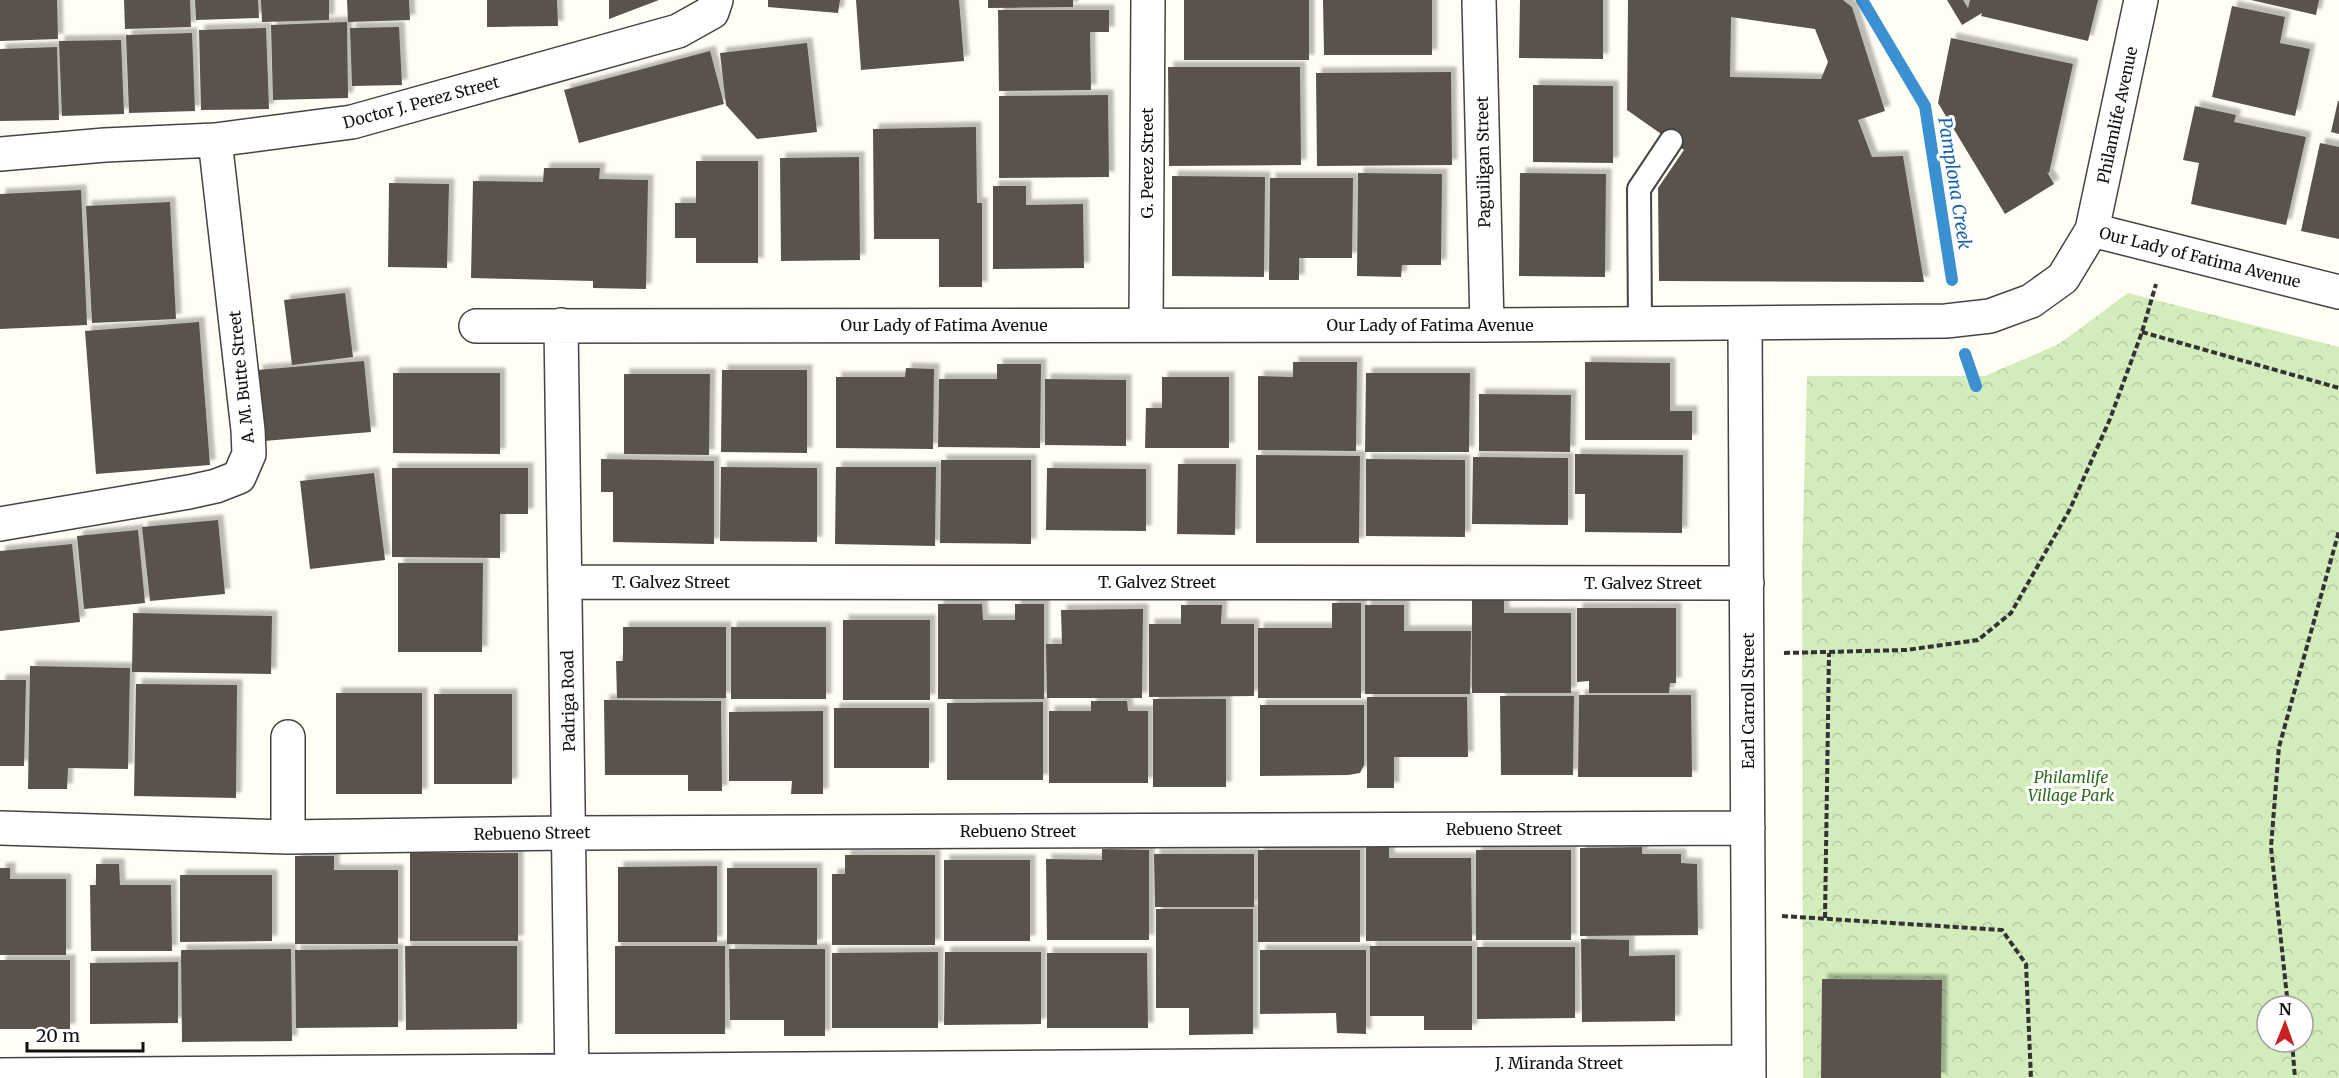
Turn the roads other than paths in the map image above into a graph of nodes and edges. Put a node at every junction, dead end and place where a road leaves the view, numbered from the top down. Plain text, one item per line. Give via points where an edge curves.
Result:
1 (716, 0) edge
2 (1148, 0) edge
3 (1479, 0) edge
4 (2141, 0) edge
5 (215, 140) junction
6 (1671, 141) dead end
7 (0, 154) edge
8 (2092, 230) junction
9 (2339, 292) edge
10 (1745, 323) junction
11 (1640, 324) junction
12 (561, 325) junction
13 (1146, 325) junction
14 (1488, 325) junction
15 (476, 326) dead end
16 (0, 524) edge
17 (566, 582) junction
18 (1747, 583) junction
19 (288, 737) dead end
20 (0, 828) edge
21 (1748, 828) junction
22 (569, 832) junction
23 (288, 837) junction
24 (1749, 1070) edge
25 (572, 1074) edge
26 (0, 1076) edge

1 - 5 street, Doctor J. Perez Street via 712,12 678,32 615,50 352,122
2 - 13 street, G. Perez Street
3 - 14 street, Paguiligan Street
4 - 8 street, Philamlife Avenue
5 - 7 street, Doctor J. Perez Street
5 - 16 street, A. M. Butte Street via 248,430 249,454 239,477 189,492
6 - 11 lane via 1639,189
8 - 9 street, Our Lady of Fatima Avenue
8 - 10 street, Our Lady of Fatima Avenue via 2062,278 2031,301 1990,316 1946,321
10 - 11 street, Our Lady of Fatima Avenue
10 - 18 street, Earl Carroll Street
11 - 14 street, Our Lady of Fatima Avenue
12 - 13 street, Our Lady of Fatima Avenue
12 - 15 street, Our Lady of Fatima Avenue
12 - 17 street, Padriga Road
13 - 14 street, Our Lady of Fatima Avenue
17 - 18 street, T. Galvez Street
17 - 22 street, Padriga Road
18 - 21 street, Earl Carroll Street
19 - 23 street
20 - 23 street, Rebueno Street
21 - 22 street, Rebueno Street
21 - 24 street, Earl Carroll Street
22 - 23 street, Rebueno Street
22 - 25 street, Padriga Road
24 - 25 street, J. Miranda Street
25 - 26 street, J. Miranda Street

